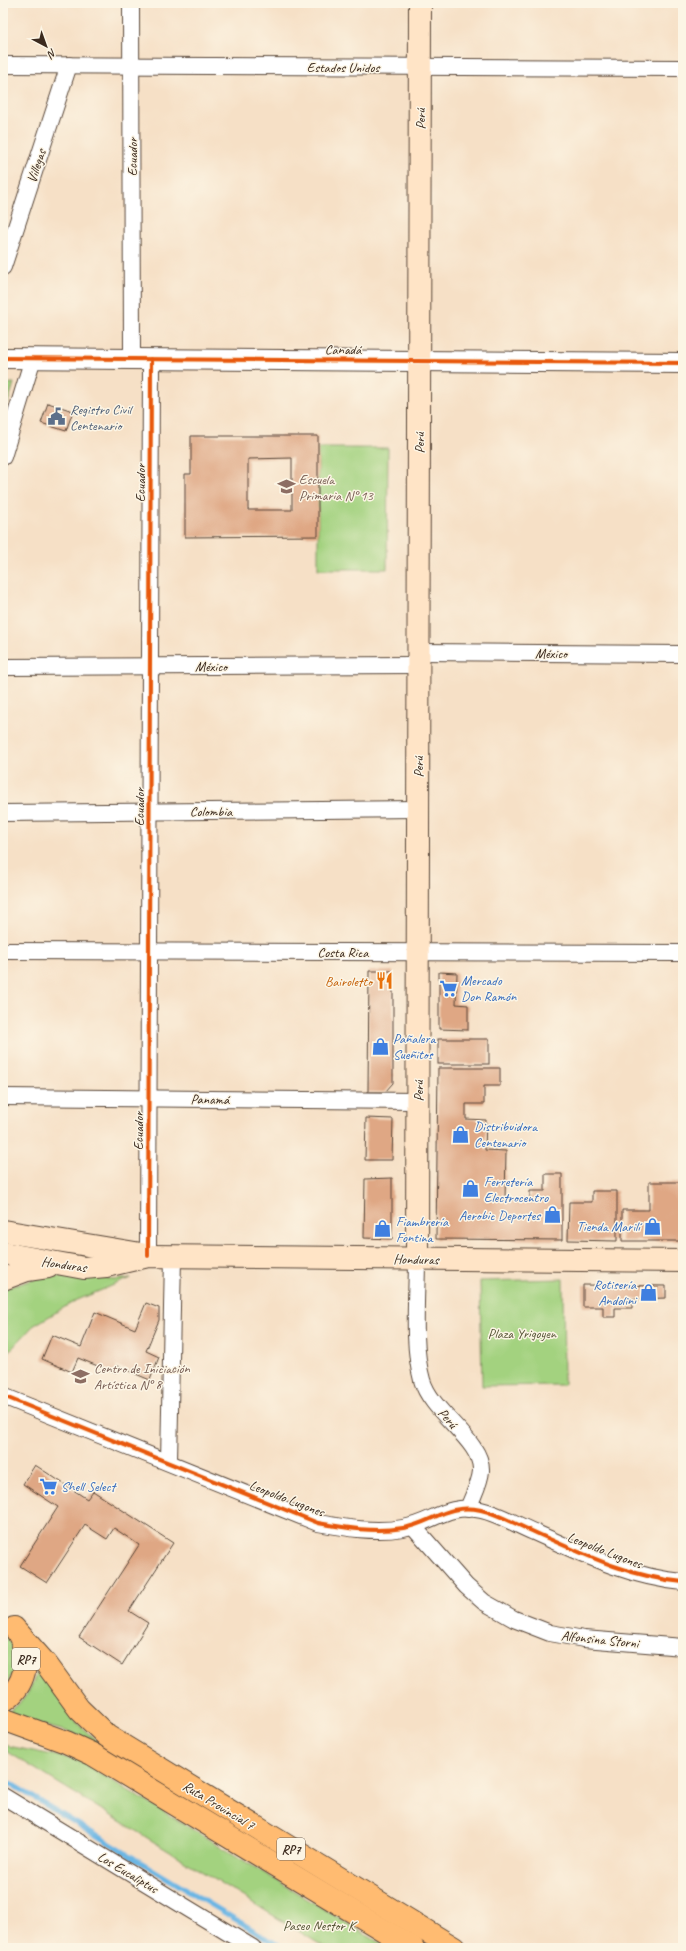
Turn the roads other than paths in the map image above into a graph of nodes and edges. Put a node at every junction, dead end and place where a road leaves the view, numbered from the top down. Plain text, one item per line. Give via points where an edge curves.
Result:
1 (131, 3) edge
2 (420, 3) edge
3 (3, 65) edge
4 (69, 65) junction
5 (131, 66) junction
6 (420, 67) junction
7 (683, 68) edge
8 (3, 267) edge
9 (3, 358) edge
10 (33, 358) junction
11 (142, 359) junction
12 (419, 361) junction
13 (683, 362) edge
14 (3, 456) edge
15 (683, 654) edge
16 (419, 658) junction
17 (150, 666) junction
18 (3, 667) edge
19 (418, 810) junction
20 (150, 812) junction
21 (3, 813) edge
22 (3, 951) edge
23 (149, 952) junction
24 (418, 952) junction
25 (683, 953) edge
26 (3, 1097) edge
27 (149, 1098) junction
28 (418, 1101) junction
29 (3, 1231) edge
30 (3, 1253) edge
31 (148, 1256) junction
32 (173, 1256) junction
33 (417, 1259) junction
34 (683, 1261) edge
35 (61, 1265) junction
36 (3, 1279) edge
37 (3, 1396) edge
38 (168, 1462) junction
39 (468, 1508) junction
40 (413, 1526) junction
41 (683, 1582) edge
42 (8, 1622) edge
43 (683, 1647) edge
44 (3, 1701) edge
45 (3, 1719) edge
46 (3, 1796) edge
47 (253, 1948) edge
48 (413, 1948) edge
49 (454, 1948) edge

1 - 5 street, Ecuador
2 - 6 main road, Perú
3 - 4 street, Estados Unidos
4 - 5 street, Estados Unidos
4 - 8 street, Villegas
5 - 6 street, Estados Unidos
5 - 11 street, Ecuador
6 - 7 street, Estados Unidos
6 - 12 main road, Perú
9 - 10 street, Canadá
10 - 11 street, Canadá
10 - 14 street
11 - 12 street, Canadá
11 - 17 street, Ecuador
12 - 13 street, Canadá
12 - 16 main road, Perú
15 - 16 street, México
16 - 17 street, México
16 - 19 main road, Perú
17 - 18 street, México
17 - 20 street, Ecuador
19 - 20 street, Colombia
19 - 24 main road, Perú
20 - 21 street, Colombia
20 - 23 street, Ecuador
22 - 23 street, Costa Rica
23 - 24 street, Costa Rica
23 - 27 street, Ecuador
24 - 25 street, Costa Rica
24 - 28 main road, Perú
26 - 27 street, Panamá
27 - 28 street, Panamá
27 - 31 street, Ecuador
28 - 33 main road, Perú
29 - 31 main road, Honduras
30 - 35 main road, Honduras
31 - 32 main road, Honduras
31 - 35 main road, Honduras via 94,1268
32 - 33 main road, Honduras
32 - 38 street
33 - 34 main road, Honduras
33 - 39 street, Perú via 418,1352 423,1383 438,1407 474,1448 480,1463 479,1479
35 - 36 main road via 26,1270
37 - 38 street, Leopoldo Lugones
38 - 40 street, Leopoldo Lugones via 318,1523 370,1530
39 - 40 street, Leopoldo Lugones via 445,1511
39 - 41 street, Leopoldo Lugones via 495,1515 616,1569 662,1580
40 - 43 street, Alfonsina Storni via 466,1586 484,1602 514,1619 550,1633 584,1639
42 - 44 highway, RP7 via 24,1647 25,1668 16,1688
42 - 49 highway, Ruta Provincial 7 / RP7 via 47,1665 79,1709 107,1736
45 - 48 highway, Ruta Provincial 7 / RP7 via 92,1754
46 - 47 street, Los Eucaliptus

